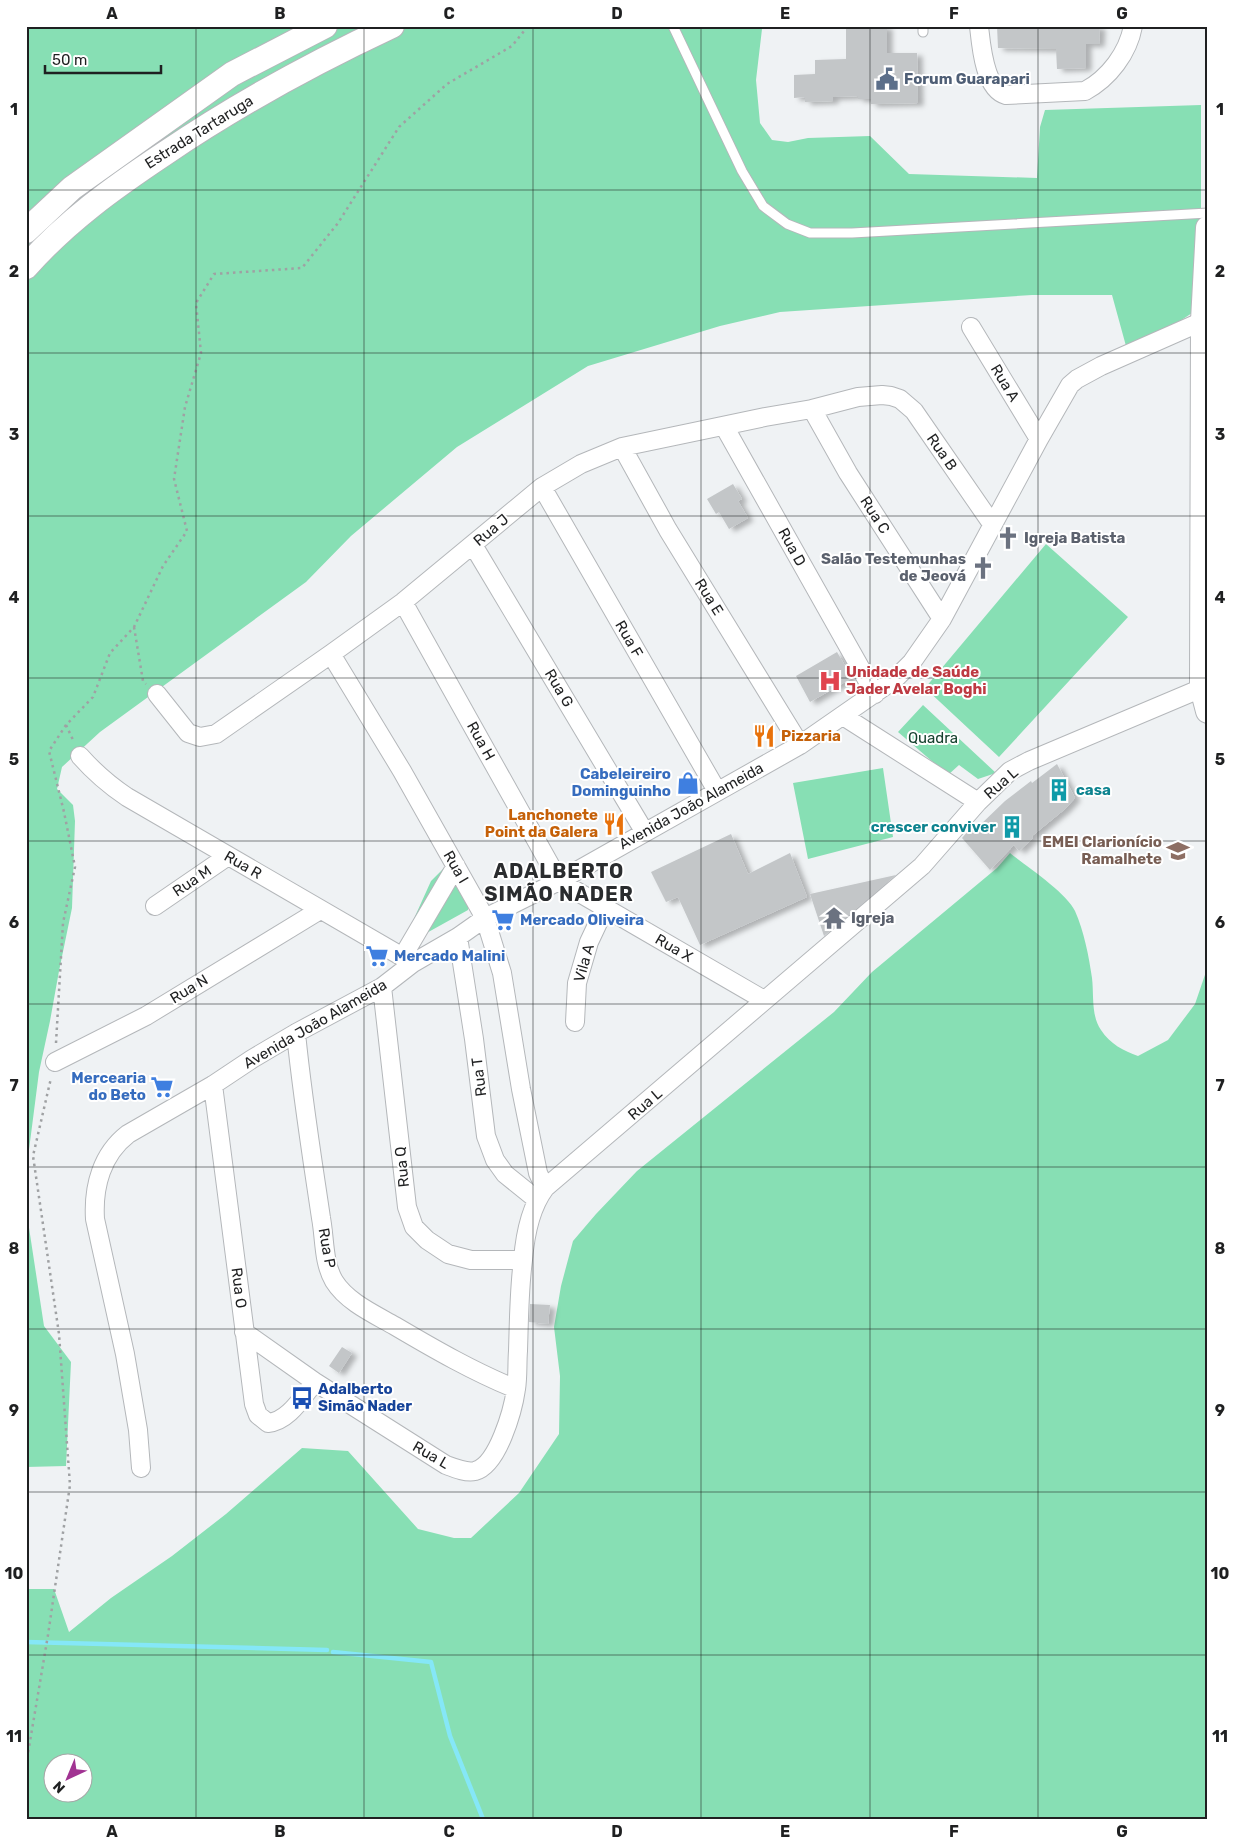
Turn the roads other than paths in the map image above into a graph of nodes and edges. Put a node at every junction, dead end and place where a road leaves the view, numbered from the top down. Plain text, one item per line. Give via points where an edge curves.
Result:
1 (325, 26) edge
2 (392, 26) edge
3 (673, 26) edge
4 (980, 26) edge
5 (1133, 26) edge
6 (1208, 213) edge
7 (1208, 228) edge
8 (26, 231) edge
9 (26, 267) edge
10 (1203, 321) junction
11 (971, 327) dead end
12 (882, 394) joint
13 (812, 409) junction
14 (724, 426) junction
15 (1039, 438) junction
16 (622, 447) junction
17 (542, 487) junction
18 (992, 524) junction
19 (473, 545) junction
20 (403, 602) junction
21 (942, 618) junction
22 (331, 654) junction
23 (1202, 688) junction
24 (157, 694) road end
25 (875, 694) junction
26 (1208, 711) edge
27 (843, 716) junction
28 (800, 745) junction
29 (80, 756) dead end
30 (717, 791) junction
31 (978, 802) junction
32 (644, 831) junction
33 (228, 856) junction
34 (456, 866) junction
35 (559, 881) junction
36 (155, 906) dead end
37 (605, 908) junction
38 (320, 910) junction
39 (485, 918) junction
40 (458, 936) junction
41 (408, 959) junction
42 (382, 987) junction
43 (764, 1000) junction
44 (575, 1022) dead end
45 (296, 1033) junction
46 (55, 1062) road end
47 (213, 1085) junction
48 (540, 1194) junction
49 (522, 1260) junction
50 (244, 1332) junction
51 (315, 1382) junction
52 (516, 1389) junction
53 (141, 1468) dead end

1 - 8 street, Estrada Tartaruga via 232,74 72,188
2 - 9 street, Estrada Tartaruga via 211,122 86,208
3 - 6 lane via 742,171 763,206 787,224 810,233
4 - 5 street via 982,53 990,80 1002,94 1085,91 1096,86 1121,57
7 - 10 street
10 - 15 street, Avenida João Alameida via 1077,378
10 - 23 street
11 - 15 street, Rua A
12 - 13 street, Rua J
12 - 18 street, Rua B via 900,399 914,411
13 - 14 street, Rua J
13 - 21 street, Rua C via 848,473
14 - 16 street, Rua J
14 - 25 street, Rua D
15 - 18 street, Avenida João Alameida
16 - 17 street, Rua J via 580,464
16 - 28 street, Rua E via 668,530
17 - 19 street, Rua J
17 - 30 street, Rua F
18 - 21 street, Avenida João Alameida
19 - 20 street, Rua J
19 - 32 street, Rua G
20 - 22 street, Rua J
20 - 35 street, Rua H
21 - 25 street, Avenida João Alameida via 912,662
22 - 24 street, Rua J via 216,734 207,737 188,733
22 - 34 street, Rua I
23 - 26 street
23 - 31 street, Rua L via 1029,761 1010,771
25 - 27 street, Avenida João Alameida
27 - 28 street, Avenida João Alameida
27 - 31 street
28 - 30 street, Avenida João Alameida
29 - 33 street, Rua R via 112,787
30 - 32 street, Avenida João Alameida
31 - 43 street, Rua L via 922,866
32 - 35 street, Avenida João Alameida
33 - 36 street, Rua M
33 - 38 street, Rua R
34 - 39 street, Rua I
34 - 41 street
35 - 37 street, Rua X
35 - 39 street, Avenida João Alameida
37 - 43 street, Rua X
37 - 44 street, Vila A via 589,942 577,983
38 - 41 street, Rua R
38 - 46 street, Rua N via 146,1016
39 - 40 street, Avenida João Alameida
39 - 48 street, Rua I via 502,973
40 - 41 street, Avenida João Alameida
40 - 48 street, Rua T via 486,1136 495,1160 505,1174
41 - 42 street, Avenida João Alameida
42 - 45 street, Avenida João Alameida
42 - 49 street, Rua Q via 411,1222 427,1240 448,1254 471,1260
43 - 48 street, Rua L
45 - 47 street, Avenida João Alameida
45 - 52 street, Rua P via 325,1258 333,1280 348,1297 374,1314 489,1378
47 - 50 street, Rua O
47 - 53 street, Avenida João Alameida via 117,1143 97,1184 96,1218 125,1354
48 - 49 street, Rua L via 530,1220
49 - 52 street, Rua L
50 - 51 street, Rua L
50 - 51 street, Rua O via 254,1404 264,1421 274,1422 288,1414
51 - 52 street, Rua L via 446,1464 473,1472 485,1465 498,1448

